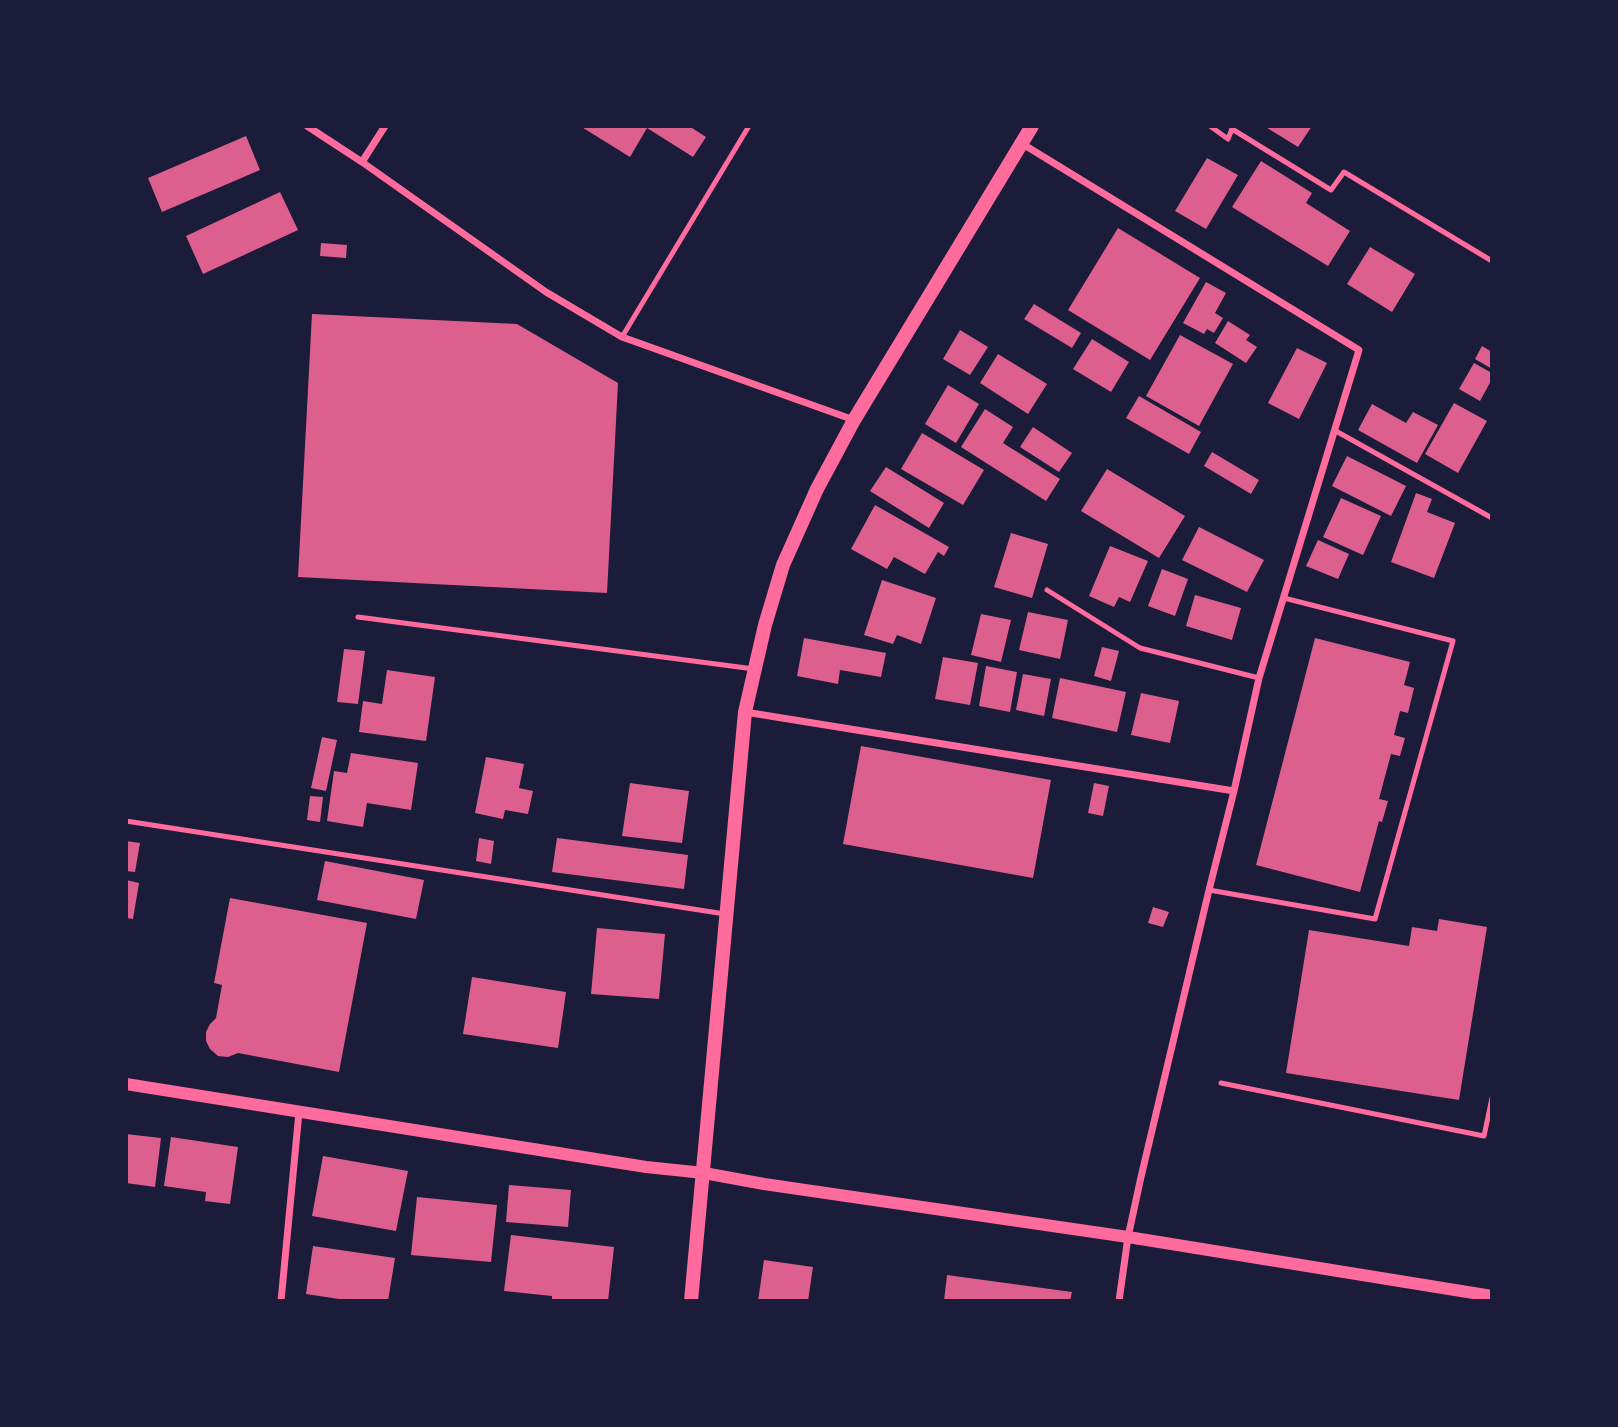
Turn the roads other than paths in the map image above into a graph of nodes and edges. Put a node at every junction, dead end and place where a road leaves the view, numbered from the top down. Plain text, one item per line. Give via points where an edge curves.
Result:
1 (307, 126) edge
2 (385, 126) edge
3 (749, 126) edge
4 (1032, 126) edge
5 (1210, 126) edge
6 (1021, 144) junction
7 (362, 162) junction
8 (1492, 261) edge
9 (622, 337) junction
10 (854, 421) junction
11 (1334, 430) junction
12 (1492, 518) edge
13 (1047, 590) dead end
14 (1284, 598) junction
15 (358, 617) dead end
16 (755, 669) junction
17 (1259, 678) junction
18 (745, 712) junction
19 (1234, 790) junction
20 (126, 821) edge
21 (1209, 890) junction
22 (727, 914) junction
23 (1222, 1083) dead end
24 (126, 1084) edge
25 (1492, 1098) edge
26 (299, 1112) junction
27 (704, 1173) junction
28 (1128, 1237) junction
29 (1492, 1296) edge
30 (281, 1301) edge
31 (691, 1301) edge
32 (1119, 1301) edge

1 - 7 street
2 - 7 street
3 - 9 lane
4 - 6 main road
5 - 8 lane via 1228,139 1232,129 1331,190 1344,172
6 - 10 main road
6 - 11 street via 1359,350
7 - 9 street via 545,292
9 - 10 street
10 - 16 main road via 783,565
11 - 12 lane
11 - 14 street
13 - 17 lane via 1140,648
14 - 17 street
14 - 21 lane via 1453,641 1375,919
15 - 16 lane
16 - 18 main road
17 - 19 street
18 - 19 street
18 - 22 main road
19 - 21 street
20 - 22 lane
21 - 28 street
22 - 27 main road
23 - 25 lane via 1484,1136
24 - 26 street
26 - 27 street
26 - 30 street
27 - 28 street
27 - 31 main road
28 - 29 street
28 - 32 street

